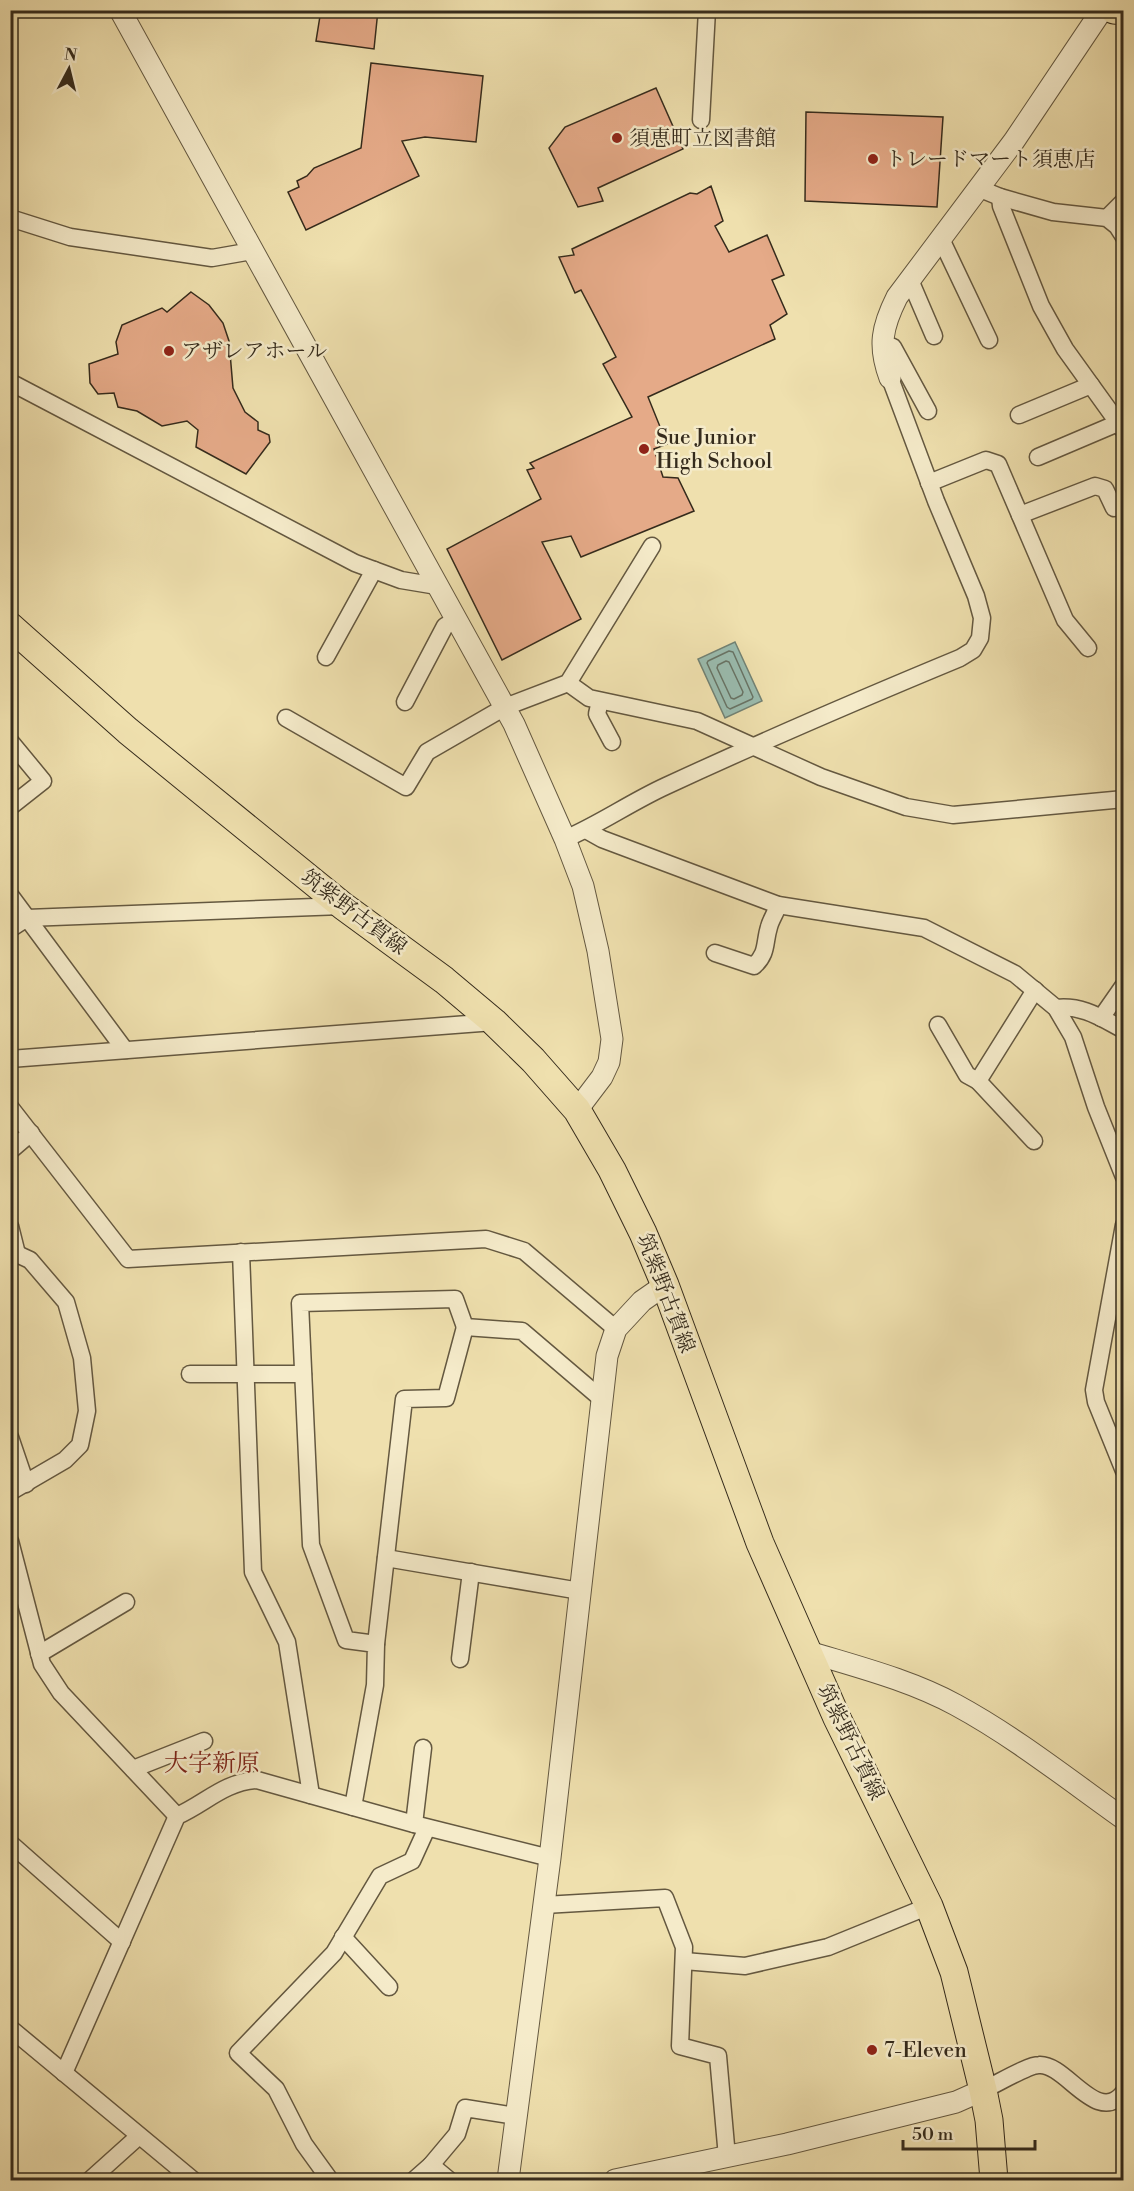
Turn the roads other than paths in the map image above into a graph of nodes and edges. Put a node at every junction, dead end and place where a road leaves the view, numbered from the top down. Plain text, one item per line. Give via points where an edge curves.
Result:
1 (120, 10) edge
2 (707, 10) edge
3 (1102, 10) edge
4 (1114, 10) edge
5 (1124, 11) edge
6 (702, 120) dead end
7 (978, 188) junction
8 (1000, 197) junction
9 (1124, 201) edge
10 (1107, 218) junction
11 (11, 220) edge
12 (1124, 237) edge
13 (941, 239) junction
14 (252, 251) junction
15 (910, 280) junction
16 (934, 336) dead end
17 (989, 340) dead end
18 (882, 344) junction
19 (890, 378) joint
20 (10, 382) edge
21 (1091, 385) junction
22 (928, 411) dead end
23 (1019, 415) dead end
24 (1121, 427) edge
25 (1038, 457) dead end
26 (929, 483) junction
27 (1114, 508) dead end
28 (1020, 515) junction
29 (652, 546) dead end
30 (374, 570) junction
31 (437, 586) junction
32 (456, 620) junction
33 (10, 626) edge
34 (1088, 648) dead end
35 (326, 657) dead end
36 (568, 683) junction
37 (600, 701) junction
38 (405, 702) dead end
39 (505, 707) junction
40 (286, 718) dead end
41 (10, 741) edge
42 (612, 742) dead end
43 (751, 746) junction
44 (1124, 799) edge
45 (10, 807) edge
46 (586, 830) junction
47 (565, 839) junction
48 (10, 895) edge
49 (778, 905) junction
50 (343, 906) junction
51 (27, 918) junction
52 (10, 929) edge
53 (715, 953) dead end
54 (1124, 985) edge
55 (1035, 990) junction
56 (1056, 1008) junction
57 (1101, 1018) junction
58 (494, 1022) junction
59 (938, 1025) dead end
60 (1124, 1030) edge
61 (124, 1050) junction
62 (10, 1059) edge
63 (978, 1082) junction
64 (10, 1107) edge
65 (577, 1110) junction
66 (31, 1133) junction
67 (1034, 1141) dead end
68 (10, 1151) edge
69 (1124, 1177) edge
70 (1124, 1225) edge
71 (10, 1226) edge
72 (240, 1252) junction
73 (14, 1255) edge
74 (665, 1285) junction
75 (1116, 1307) edge
76 (465, 1327) junction
77 (616, 1329) junction
78 (190, 1374) dead end
79 (245, 1374) junction
80 (303, 1374) junction
81 (597, 1395) dead end
82 (10, 1437) edge
83 (1124, 1471) edge
84 (26, 1484) junction
85 (10, 1492) edge
86 (10, 1541) edge
87 (386, 1558) junction
88 (471, 1572) junction
89 (580, 1591) junction
90 (126, 1602) dead end
91 (376, 1644) junction
92 (808, 1652) junction
93 (39, 1654) junction
94 (460, 1659) dead end
95 (204, 1741) dead end
96 (423, 1748) dead end
97 (133, 1769) junction
98 (311, 1795) junction
99 (353, 1807) junction
100 (1120, 1811) edge
101 (177, 1816) junction
102 (421, 1826) junction
103 (10, 1843) edge
104 (550, 1858) junction
105 (544, 1905) junction
106 (929, 1906) junction
107 (344, 1937) junction
108 (122, 1942) junction
109 (684, 1960) junction
110 (389, 1987) dead end
111 (12, 2031) edge
112 (64, 2073) junction
113 (983, 2090) junction
114 (1124, 2092) edge
115 (516, 2116) junction
116 (139, 2136) junction
117 (727, 2157) junction
118 (431, 2165) junction
119 (90, 2181) edge
120 (193, 2181) edge
121 (330, 2181) edge
122 (414, 2181) edge
123 (449, 2181) edge
124 (508, 2181) edge
125 (615, 2181) edge
126 (994, 2181) edge

1 - 14 street
2 - 6 street
3 - 7 street
4 - 5 main road
7 - 8 street
7 - 13 street
8 - 10 street via 1053,212
8 - 21 street via 1041,306
9 - 10 street
10 - 12 street
11 - 14 street via 70,237 212,258
13 - 15 street
13 - 17 street
14 - 31 street
15 - 16 street
15 - 18 street via 888,314
18 - 19 street
18 - 22 street via 893,347
19 - 26 street
20 - 30 street
21 - 23 street
21 - 24 street
24 - 25 street
26 - 28 street via 986,460 998,464
26 - 43 street via 982,618 980,638 973,650
27 - 28 street via 1105,489 1095,486
28 - 34 street via 1065,620
29 - 36 street
30 - 31 street via 401,580
30 - 35 street
31 - 32 street
32 - 38 street via 445,626
32 - 39 street
33 - 50 main road, 筑紫野古賀線 via 128,731
36 - 37 street
36 - 39 street
37 - 42 street via 597,714
37 - 43 street via 697,721
39 - 40 street via 427,752 406,787
39 - 47 street
41 - 45 street via 43,781
43 - 44 street via 879,799 953,815
43 - 46 street via 639,798
46 - 47 street
46 - 49 street
47 - 65 street via 596,940 612,1039 602,1077
48 - 51 street
49 - 53 street via 769,924 763,957 754,966
49 - 55 street via 924,928 1015,974
50 - 51 street
50 - 58 main road, 筑紫野古賀線
51 - 52 street
51 - 61 street
54 - 57 street
55 - 56 street
55 - 63 street
56 - 57 street via 1071,1006
56 - 69 street via 1073,1037
57 - 60 street
58 - 61 street
58 - 65 main road, 筑紫野古賀線
59 - 63 street via 967,1075
61 - 62 street
63 - 67 street
64 - 66 street
65 - 74 main road, 筑紫野古賀線 via 621,1187
66 - 68 street
66 - 72 street via 128,1259
70 - 75 street
71 - 73 street
72 - 77 street via 486,1239 524,1251
72 - 79 street
73 - 84 street via 30,1260 66,1302 82,1358 87,1412 80,1445 65,1460
74 - 77 street via 642,1301
74 - 92 main road, 筑紫野古賀線 via 760,1543
75 - 83 street via 1095,1390 1096,1402
76 - 80 street via 455,1299 300,1303
76 - 81 street via 522,1331
76 - 87 street via 446,1398 404,1399
77 - 89 street via 607,1356
78 - 79 street
79 - 80 street
79 - 98 street via 253,1572 287,1642
80 - 91 street via 311,1545 346,1640
82 - 84 street
84 - 85 street
86 - 93 street
87 - 88 street
87 - 91 street
88 - 89 street
88 - 94 street
89 - 104 street
90 - 93 street
91 - 99 street via 375,1685
92 - 100 street via 899,1680 956,1705
92 - 106 main road, 筑紫野古賀線
93 - 97 street via 61,1693
95 - 97 street
96 - 102 street
97 - 101 street
98 - 99 street
98 - 101 street via 257,1780 240,1781
99 - 102 street
101 - 108 street
102 - 104 street
102 - 107 street via 412,1861 380,1876
103 - 108 street
104 - 105 street
105 - 109 street via 665,1898 684,1947
105 - 115 street
106 - 109 street via 828,1947 745,1966
106 - 113 main road, 筑紫野古賀線 via 954,1972
107 - 110 street
107 - 121 street via 334,1953 238,2053 276,2089 304,2144
108 - 112 street
109 - 117 street via 680,2046 718,2056
111 - 112 street
112 - 116 street
113 - 114 street via 1038,2065 1052,2067 1089,2098 1106,2102
113 - 117 street via 956,2102
113 - 126 main road, 筑紫野古賀線
115 - 118 street via 465,2108 457,2134
115 - 124 street
116 - 119 street
116 - 120 street
117 - 125 street
118 - 122 street
118 - 123 street

